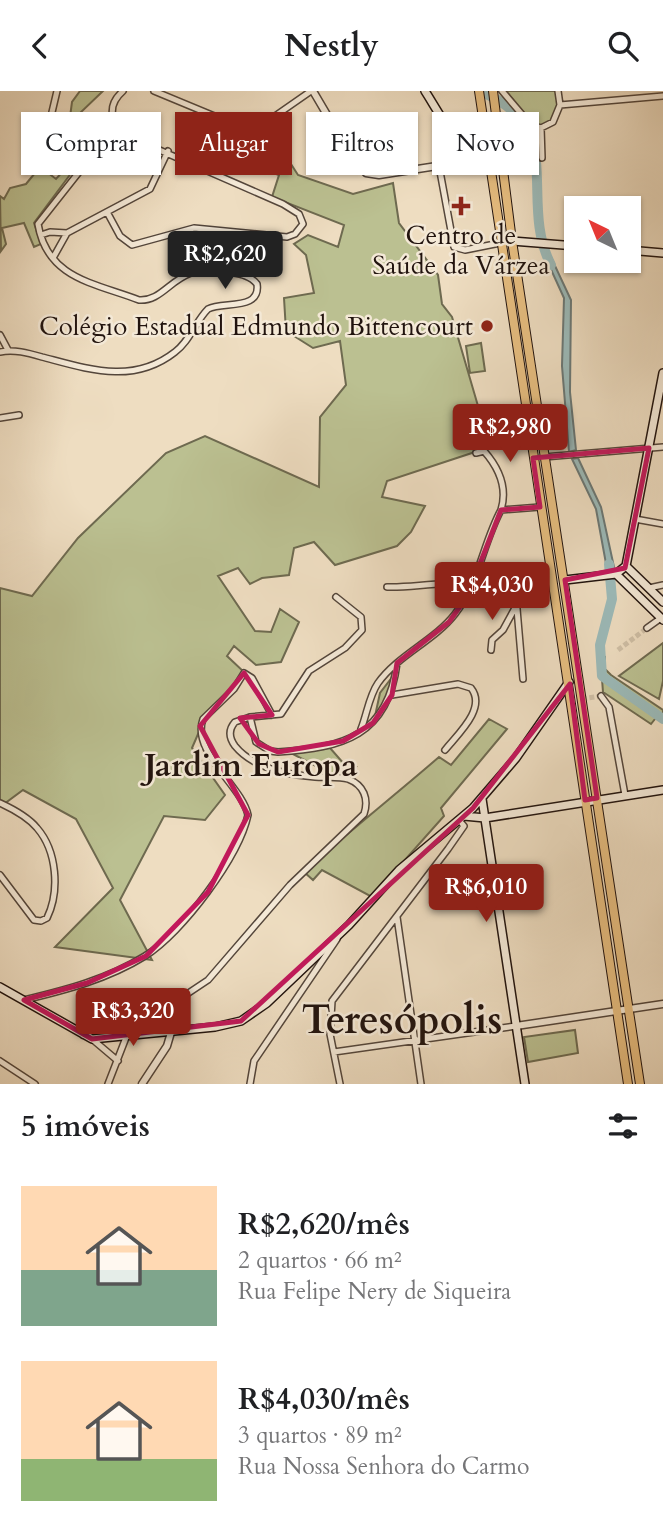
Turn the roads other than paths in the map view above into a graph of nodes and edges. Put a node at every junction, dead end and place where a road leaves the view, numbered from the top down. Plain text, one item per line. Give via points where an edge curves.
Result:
1 (57, 91) edge
2 (123, 91) edge
3 (154, 91) edge
4 (312, 91) edge
5 (425, 91) edge
6 (493, 91) edge
7 (502, 91) edge
8 (558, 91) edge
9 (479, 94) edge
10 (663, 96) edge
11 (560, 105) junction
12 (440, 112) edge
13 (482, 112) edge
14 (495, 112) edge
15 (541, 128) junction
16 (168, 151) junction
17 (542, 158) dead end
18 (432, 167) edge
19 (441, 175) edge
20 (489, 175) edge
21 (504, 175) edge
22 (107, 212) junction
23 (67, 233) junction
24 (41, 235) junction
25 (512, 241) junction
26 (500, 243) junction
27 (564, 245) edge
28 (641, 251) edge
29 (663, 253) edge
30 (53, 258) junction
31 (0, 335) edge
32 (8, 350) junction
33 (0, 352) edge
34 (663, 373) edge
35 (19, 415) dead end
36 (0, 418) edge
37 (663, 447) edge
38 (649, 448) junction
39 (476, 453) dead end
40 (545, 457) junction
41 (533, 458) junction
42 (540, 507) junction
43 (501, 510) junction
44 (635, 519) junction
45 (663, 524) edge
46 (626, 566) junction
47 (478, 570) junction
48 (615, 574) junction
49 (635, 574) junction
50 (565, 580) junction
51 (627, 582) junction
52 (663, 585) edge
53 (387, 587) dead end
54 (471, 587) junction
55 (649, 588) junction
56 (336, 597) dead end
57 (663, 603) edge
58 (514, 608) junction
59 (662, 619) edge
60 (647, 628) tunnel mouth
61 (491, 650) dead end
62 (397, 663) junction
63 (523, 679) dead end
64 (570, 682) junction
65 (392, 695) junction
66 (601, 696) dead end
67 (272, 716) junction
68 (250, 717) junction
69 (361, 729) junction
70 (445, 750) dead end
71 (663, 790) edge
72 (625, 795) junction
73 (597, 798) junction
74 (482, 799) junction
75 (585, 800) junction
76 (0, 803) edge
77 (462, 818) junction
78 (485, 818) junction
79 (0, 875) edge
80 (611, 897) junction
81 (601, 898) junction
82 (397, 918) junction
83 (340, 933) junction
84 (0, 987) edge
85 (24, 1000) junction
86 (663, 1004) edge
87 (629, 1008) junction
88 (617, 1010) junction
89 (516, 1026) junction
90 (172, 1029) junction
91 (83, 1035) junction
92 (128, 1035) junction
93 (92, 1039) junction
94 (415, 1042) junction
95 (334, 1052) junction
96 (0, 1061) edge
97 (118, 1061) junction
98 (35, 1084) edge
99 (108, 1084) edge
100 (142, 1084) edge
101 (250, 1084) edge
102 (340, 1084) edge
103 (421, 1084) edge
104 (525, 1084) edge
105 (628, 1084) edge
106 (640, 1084) edge

1 - 24 street via 48,129 50,142 58,149 82,153 87,162 39,219
2 - 16 street via 111,112 118,128
3 - 4 street via 252,128
4 - 18 street via 361,171 371,175
5 - 12 main road
6 - 14 main road
7 - 15 street via 531,125
8 - 11 street
9 - 13 main road
10 - 11 street
11 - 15 street via 553,122
15 - 17 street
16 - 22 street via 154,185
16 - 22 street via 283,204 302,219 300,230 287,237 194,228 132,245 120,236
19 - 26 street via 454,247 466,250
20 - 26 main road
21 - 25 main road
22 - 23 street
23 - 24 street
23 - 30 street
24 - 30 street
25 - 27 main road
25 - 40 main road
26 - 41 main road
28 - 29 main road
30 - 32 street via 71,275 139,300 201,269 250,277 258,289 252,300 208,309 178,350 127,373 102,373
31 - 32 street
32 - 33 street
34 - 38 main road
35 - 36 street
37 - 38 street
38 - 40 street
38 - 44 main road
39 - 43 street via 484,451 500,473
40 - 41 street
40 - 50 main road
41 - 42 main road
42 - 43 street
42 - 64 main road
43 - 47 street
44 - 45 street
44 - 46 main road
46 - 48 main road
46 - 49 main road
47 - 54 street
47 - 58 street via 501,566 511,570
48 - 49 street
48 - 50 main road
48 - 51 main road
49 - 51 main road
49 - 55 main road
50 - 73 main road
51 - 59 main road
52 - 55 street
53 - 54 street via 445,583
54 - 62 street via 449,622
55 - 57 main road
56 - 67 street via 361,617 362,630 345,648 309,671 286,709
58 - 61 street via 492,640
58 - 63 street
59 - 60 street
62 - 65 street
62 - 69 street via 377,685
64 - 74 main road
64 - 75 main road
65 - 69 street via 377,719
65 - 70 street via 454,684 471,688 477,699 475,709
66 - 72 street via 609,707
67 - 68 street
67 - 85 street via 252,678 244,673 203,719 201,734 209,752 248,815 233,852 199,902 162,943 136,962 87,983
68 - 69 street via 257,742 278,752 330,745
68 - 91 street via 234,722 230,730 231,740 242,753 274,770 348,779 365,793 364,814 290,885 208,980 187,994
71 - 72 main road
72 - 73 main road
73 - 75 main road
73 - 80 main road
74 - 77 main road
74 - 78 main road
75 - 78 main road
75 - 81 main road
76 - 79 street via 30,821 43,836 55,883 47,918 34,920
77 - 78 main road
77 - 82 street via 464,825
77 - 83 main road via 399,870
78 - 89 main road
80 - 81 main road
80 - 87 main road
81 - 88 main road
82 - 94 street
82 - 95 street via 332,1001
83 - 90 main road via 267,1003 241,1021
83 - 101 street via 254,1061
84 - 85 main road
85 - 91 main road
86 - 87 street
87 - 88 street
87 - 106 main road
88 - 89 street
88 - 105 main road
89 - 94 street
89 - 104 main road
90 - 92 main road
90 - 100 street via 167,1046
91 - 93 main road
92 - 93 main road
92 - 97 street
93 - 97 street
94 - 95 street
94 - 103 street
95 - 102 street
96 - 98 street
97 - 99 street

